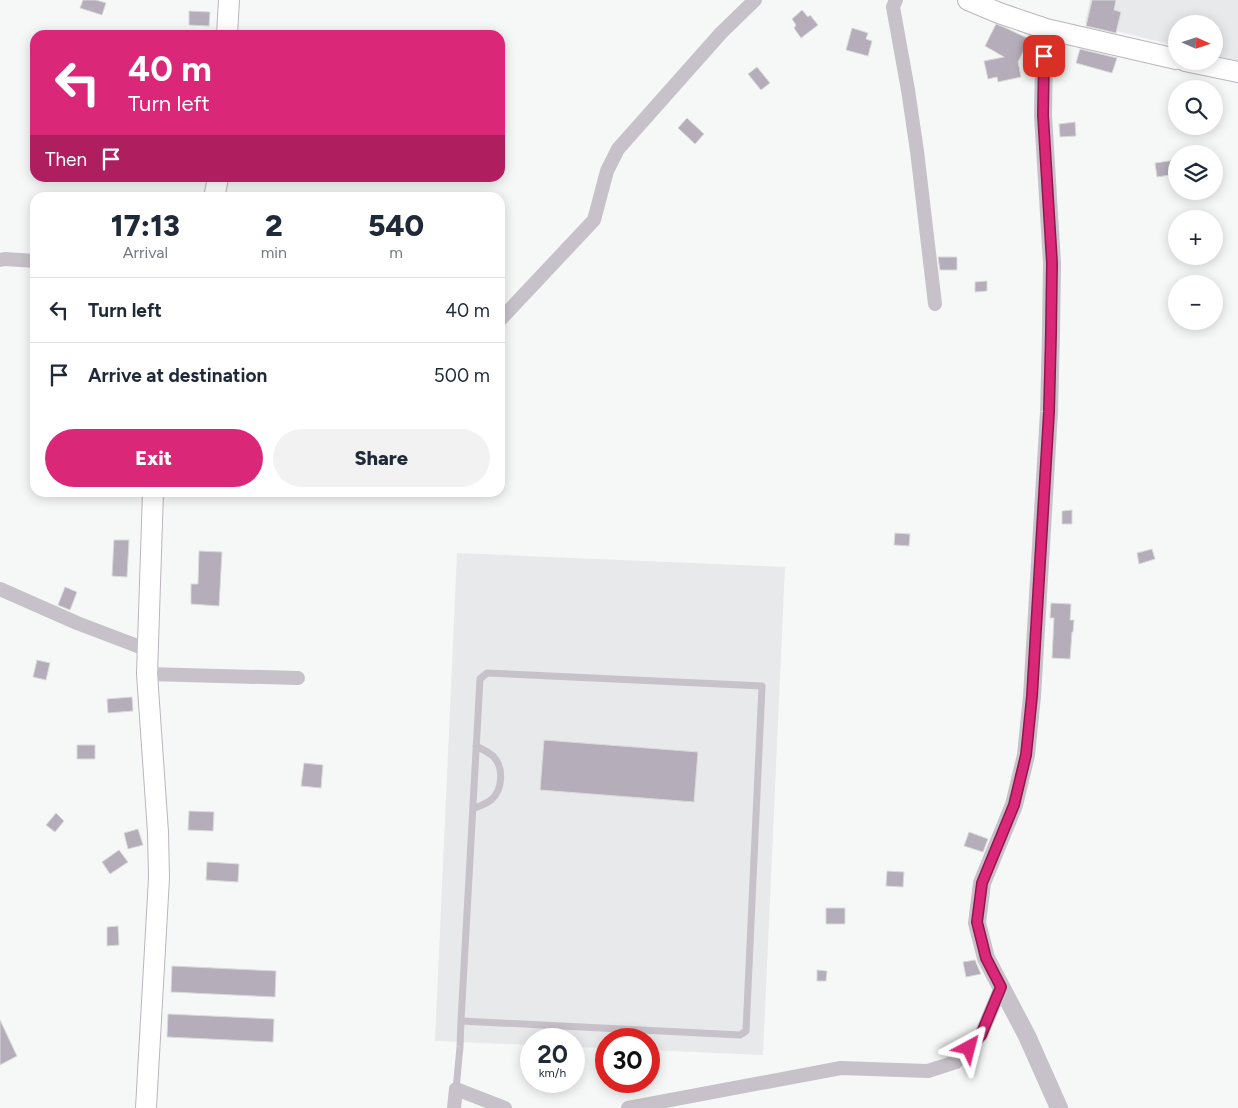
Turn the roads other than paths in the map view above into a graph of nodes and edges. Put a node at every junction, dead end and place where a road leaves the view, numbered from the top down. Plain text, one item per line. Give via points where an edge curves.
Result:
1 (229, 0) edge
2 (755, 0) edge
3 (896, 0) edge
4 (968, 0) edge
5 (1046, 29) junction
6 (227, 30) edge
7 (1168, 57) edge
8 (1223, 69) edge
9 (1238, 72) edge
10 (0, 260) edge
11 (30, 261) edge
12 (935, 304) dead end
13 (505, 315) edge
14 (154, 497) edge
15 (0, 589) edge
16 (148, 650) junction
17 (147, 674) junction
18 (298, 678) dead end
19 (476, 746) junction
20 (473, 809) junction
21 (1001, 987) junction
22 (461, 1021) junction
23 (456, 1088) junction
24 (146, 1108) edge
25 (454, 1108) edge
26 (504, 1108) edge
27 (628, 1108) edge
28 (1059, 1108) edge

1 - 6 main road
2 - 13 street via 721,33 618,149 607,171 594,220
3 - 12 street via 893,7 917,151
4 - 5 main road
5 - 7 main road
5 - 21 street via 1043,115 1052,263 1049,412 1032,696 1026,755 1014,805 982,883 977,922 986,958
8 - 9 main road
10 - 11 street
14 - 16 main road
15 - 16 street
16 - 17 main road
17 - 18 street
17 - 24 main road via 159,878
19 - 20 lane
19 - 20 lane via 494,757 501,778 492,800
19 - 22 lane via 480,679 487,674 762,686 746,1031 740,1035
20 - 22 lane
21 - 27 street via 981,1035 956,1062 928,1071 841,1068
21 - 28 street
22 - 23 lane
23 - 25 street
23 - 26 street

